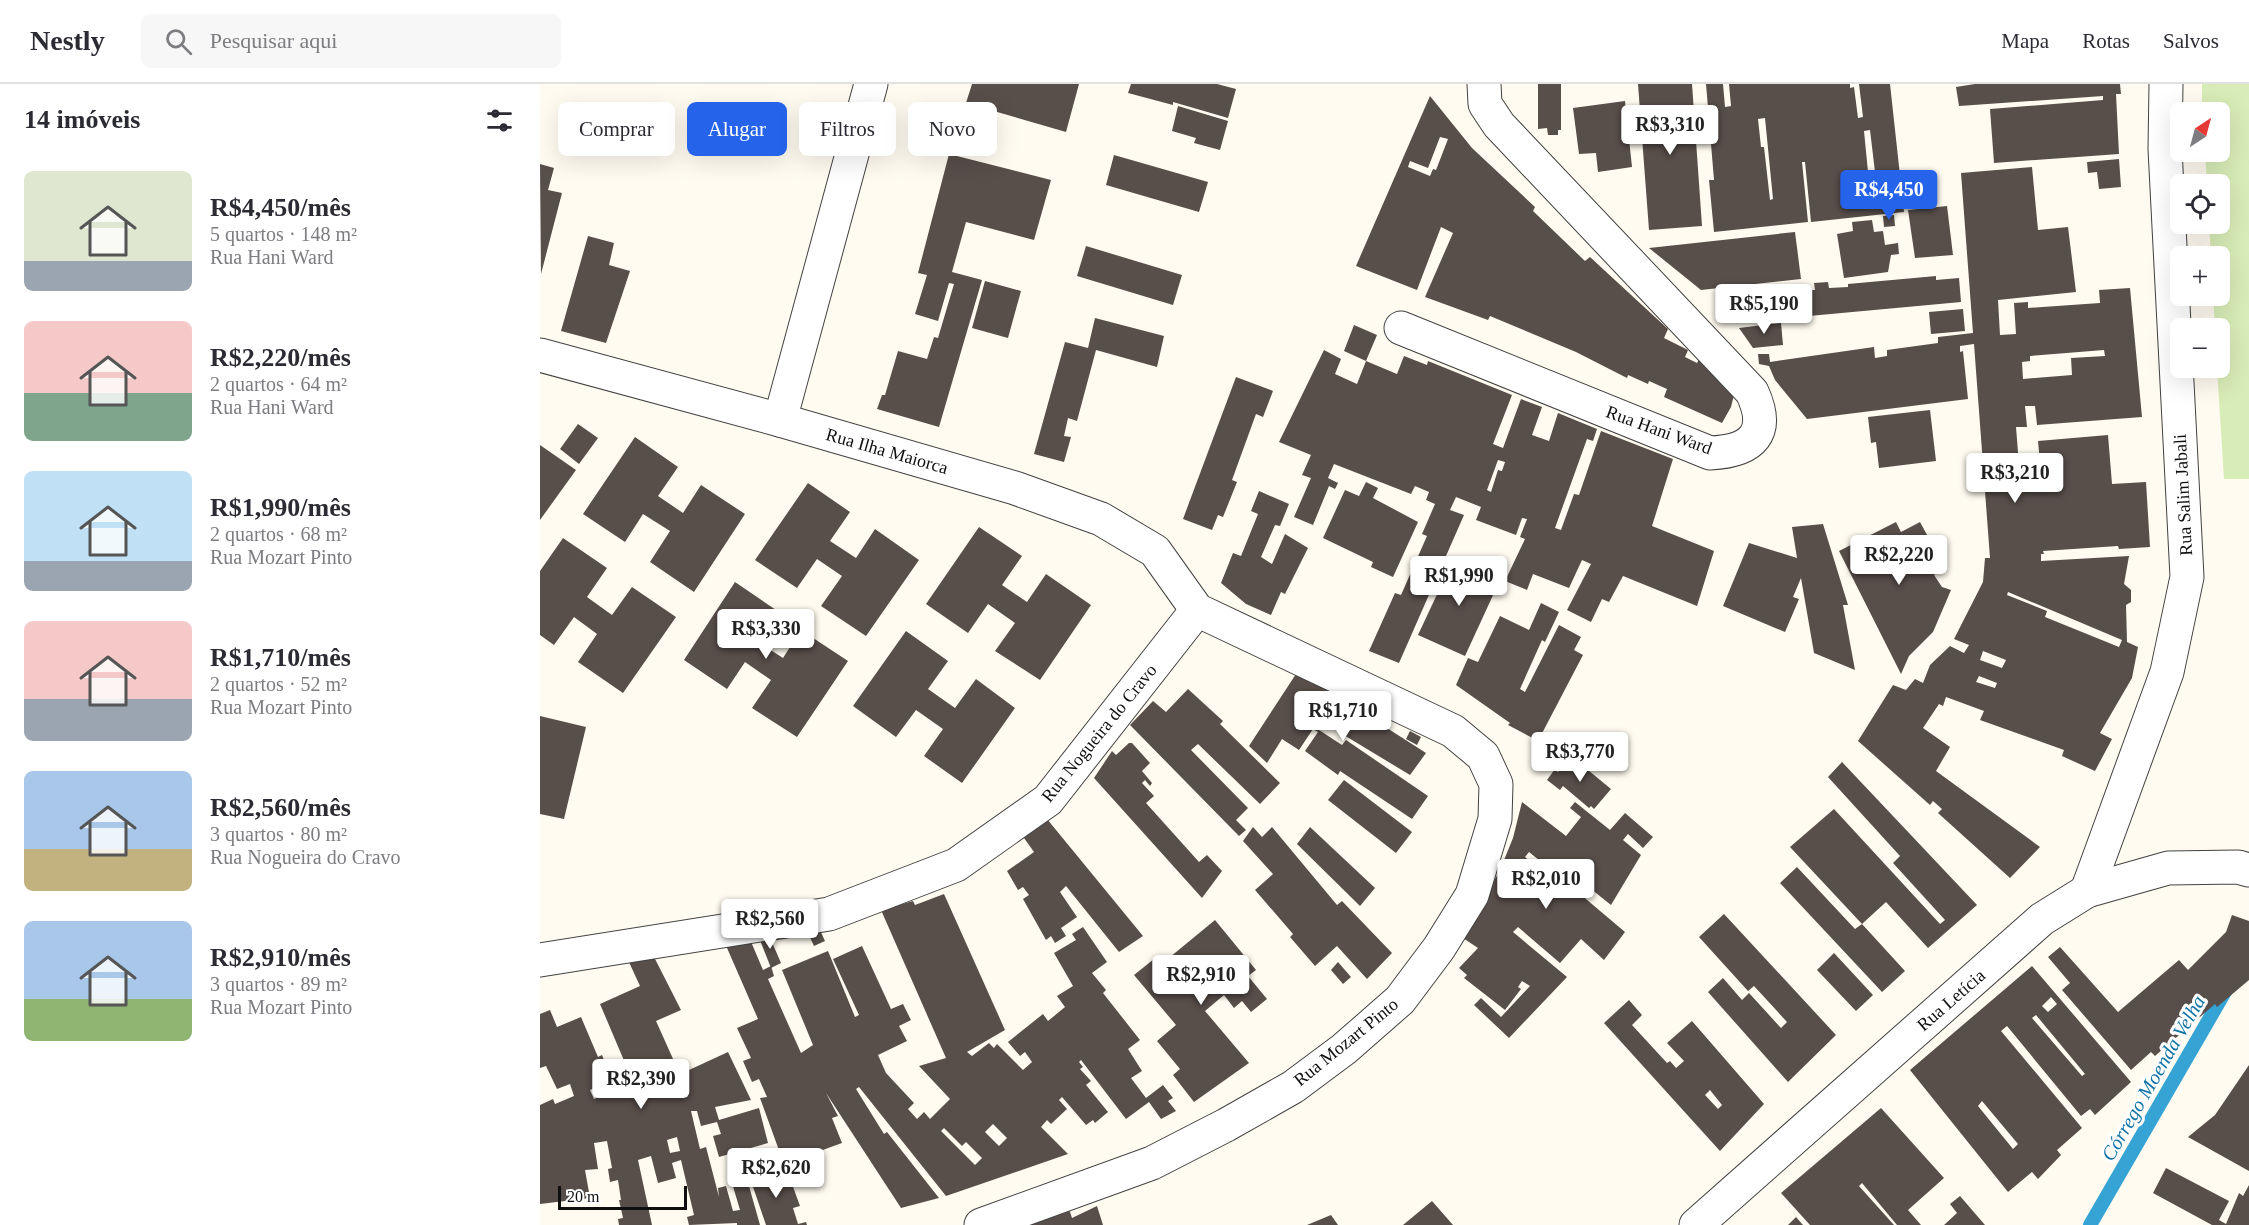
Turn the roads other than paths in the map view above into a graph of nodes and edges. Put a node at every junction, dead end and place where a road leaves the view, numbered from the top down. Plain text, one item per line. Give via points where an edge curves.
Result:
1 (871, 84) edge
2 (1484, 84) edge
3 (2166, 84) edge
4 (1401, 328) dead end
5 (540, 355) edge
6 (780, 420) junction
7 (1197, 610) junction
8 (2249, 870) edge
9 (2087, 891) junction
10 (540, 960) edge
11 (981, 1225) edge
12 (1696, 1225) edge

1 - 6 street
2 - 4 street, Rua Hani Ward via 1485,104 1499,125 1752,392 1761,412 1758,430 1750,442 1734,452 1710,453
3 - 9 street, Rua Salim Jabali via 2165,149 2187,577 2167,672
5 - 6 street, Rua Ilha Maiorca
6 - 7 street, Rua Ilha Maiorca via 1015,488 1101,519 1155,551
7 - 10 street, Rua Nogueira do Cravo via 1048,800 956,865 829,914
7 - 11 street, Rua Mozart Pinto via 1453,731 1483,756 1497,784 1495,819 1472,895 1400,1000 1293,1087 1152,1163
8 - 9 street, Rua Letícia via 2168,868
9 - 12 street, Rua Letícia via 2042,920

